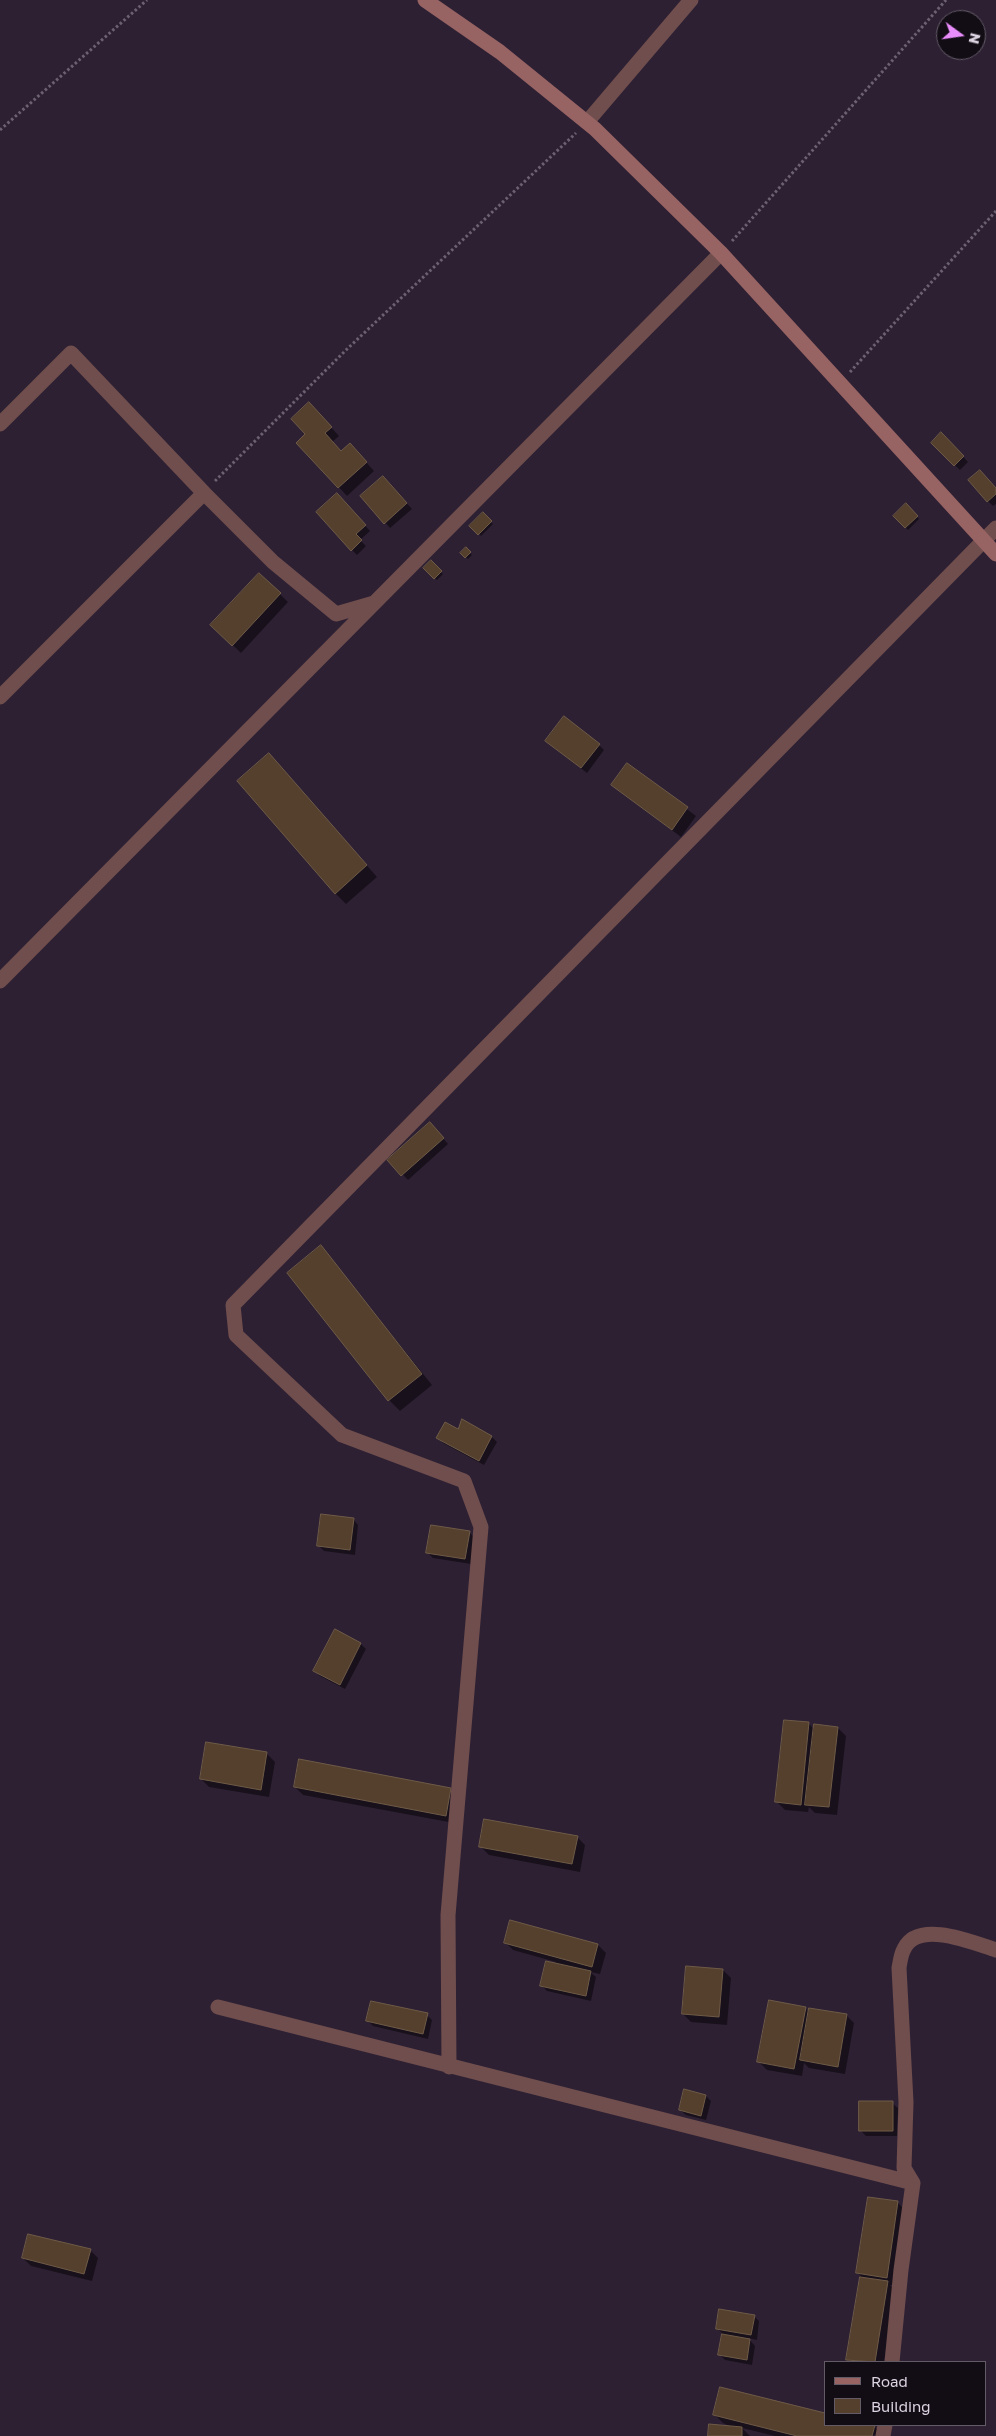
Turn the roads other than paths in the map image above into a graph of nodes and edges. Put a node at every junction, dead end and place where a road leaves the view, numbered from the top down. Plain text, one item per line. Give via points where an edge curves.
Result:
1 (425, 0) edge
2 (691, 0) edge
3 (587, 122) junction
4 (721, 253) junction
5 (0, 424) edge
6 (204, 493) junction
7 (996, 528) edge
8 (984, 541) junction
9 (996, 554) edge
10 (376, 602) junction
11 (0, 697) edge
12 (0, 981) edge
13 (996, 1950) edge
14 (218, 2007) dead end
15 (449, 2067) junction
16 (913, 2183) junction
17 (892, 2361) edge

1 - 3 street via 500,52
2 - 3 street
3 - 4 street
4 - 8 street
4 - 10 street
5 - 6 street via 70,353
6 - 10 street via 273,562 336,614
6 - 11 street
7 - 8 street
8 - 9 street
8 - 15 street via 233,1305 236,1334 342,1435 464,1481 481,1528 448,1915
10 - 12 street
13 - 16 street via 948,1936 928,1934 912,1940 904,1948 899,1968 906,2102 904,2168
14 - 15 street
15 - 16 street
16 - 17 street

